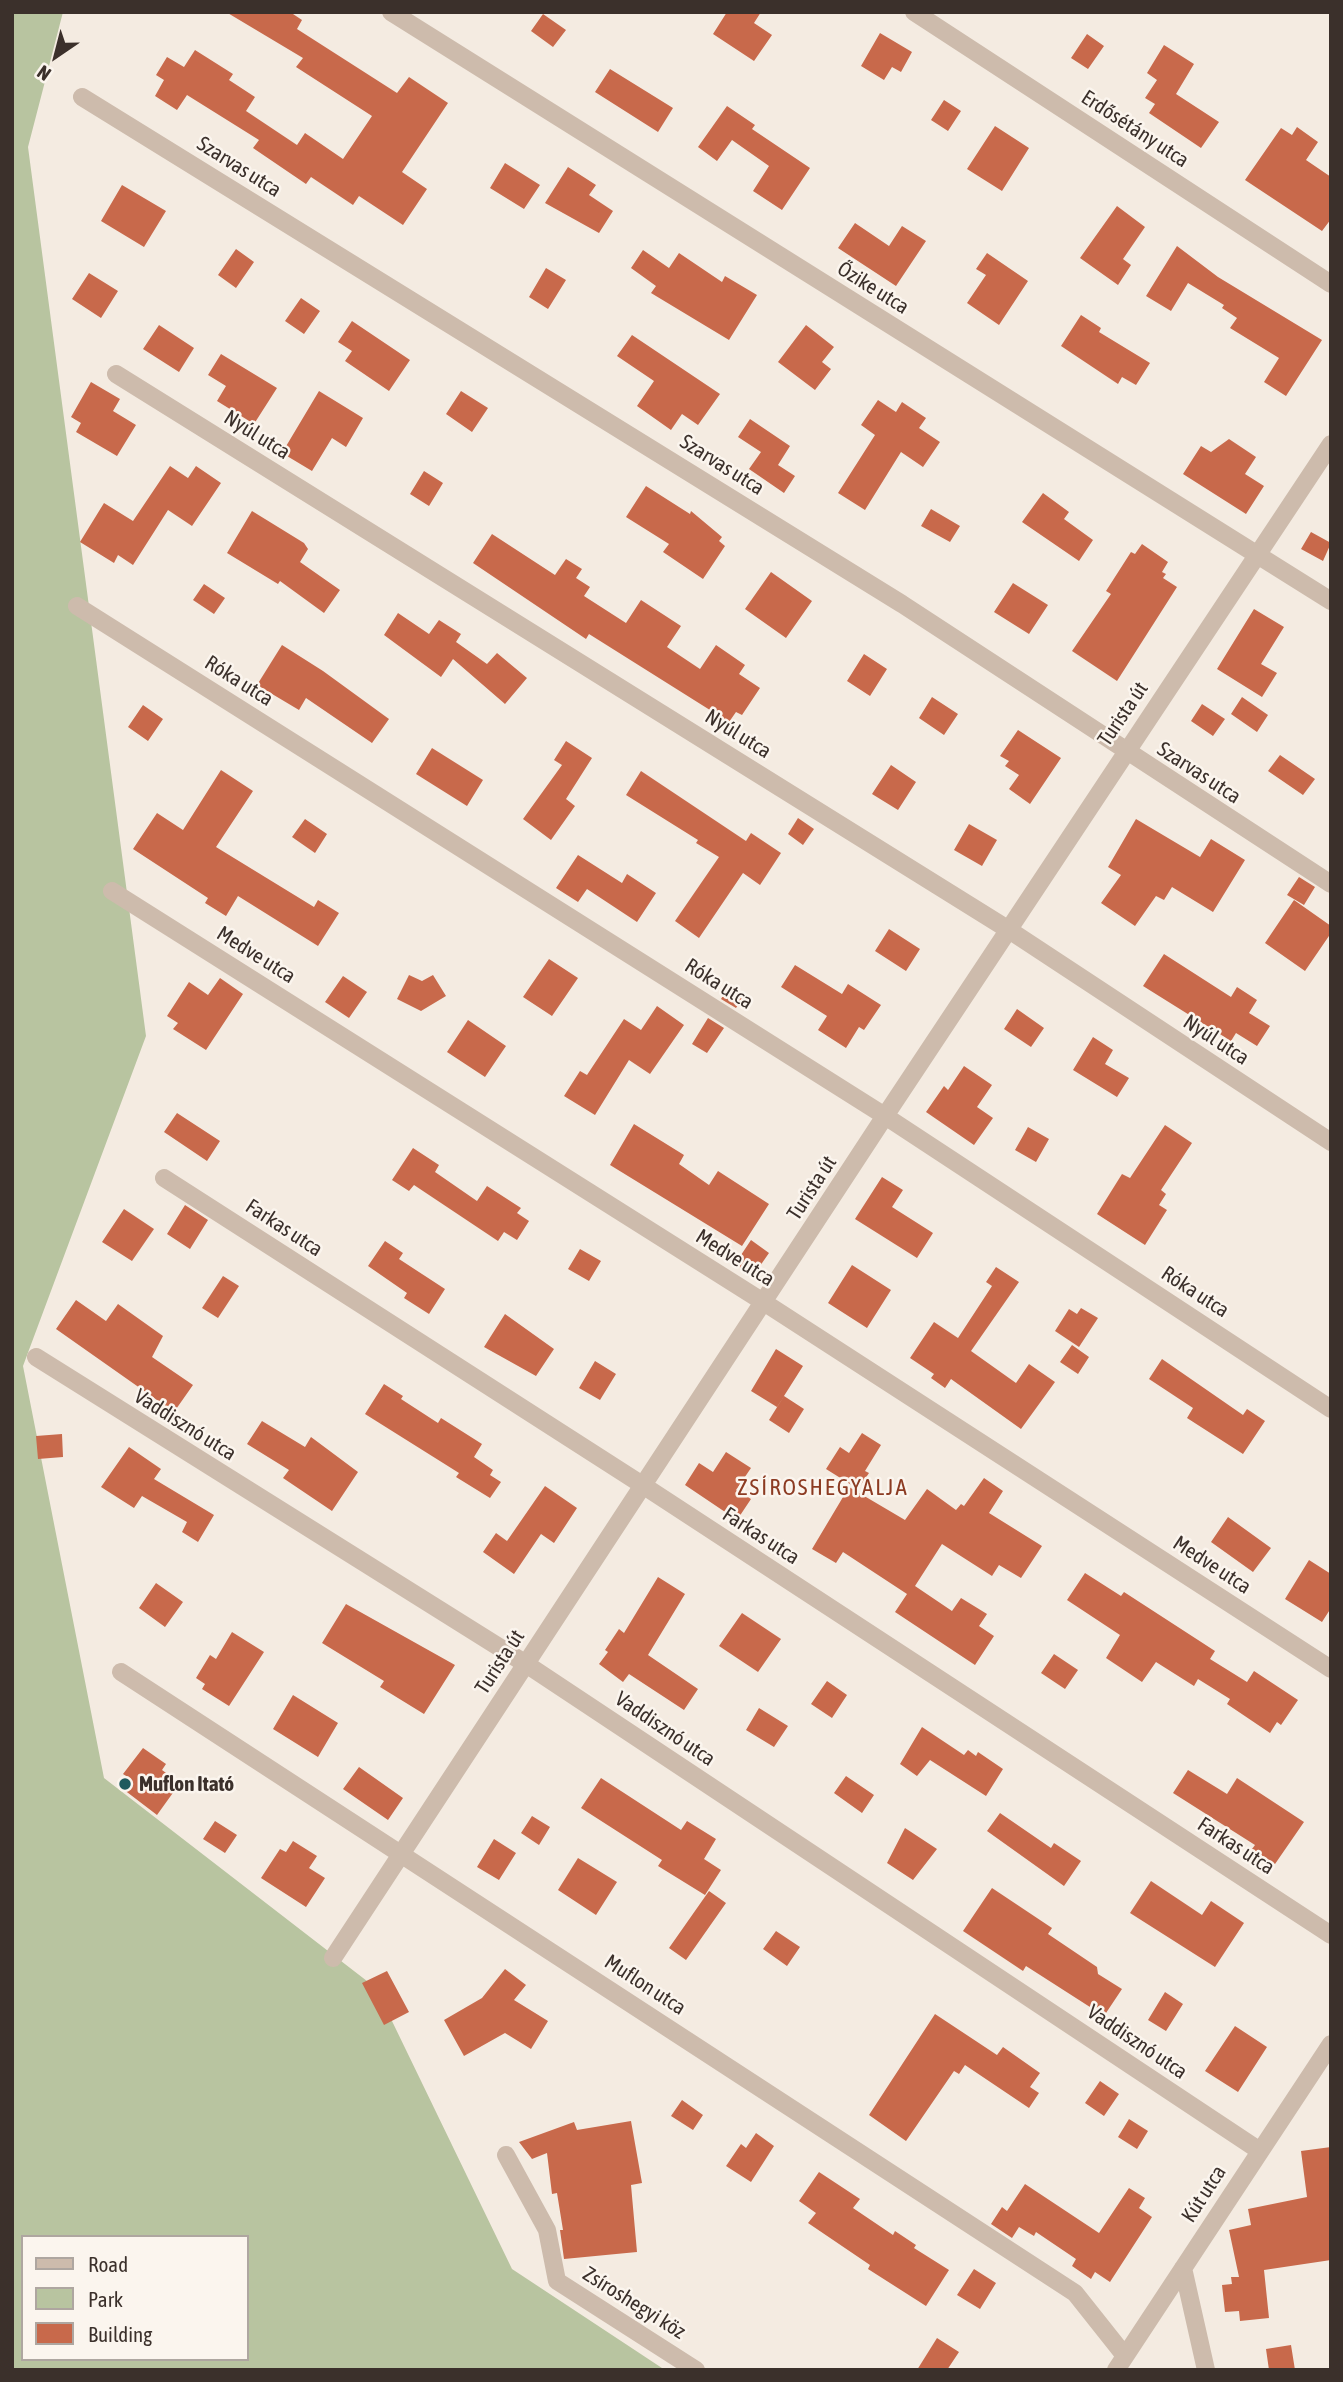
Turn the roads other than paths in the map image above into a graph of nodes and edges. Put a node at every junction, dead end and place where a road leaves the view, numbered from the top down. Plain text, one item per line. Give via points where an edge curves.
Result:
1 (391, 12) edge
2 (914, 12) edge
3 (82, 97) dead end
4 (1331, 284) edge
5 (116, 374) dead end
6 (1331, 444) edge
7 (1257, 554) junction
8 (1331, 601) edge
9 (77, 606) dead end
10 (1125, 752) junction
11 (1331, 884) edge
12 (112, 891) dead end
13 (1009, 930) junction
14 (885, 1116) junction
15 (1331, 1142) edge
16 (164, 1178) dead end
17 (765, 1303) junction
18 (36, 1357) dead end
19 (1331, 1409) edge
20 (644, 1486) junction
21 (526, 1664) junction
22 (1331, 1669) edge
23 (121, 1672) dead end
24 (402, 1853) junction
25 (1331, 1935) edge
26 (333, 1958) dead end
27 (1331, 2044) edge
28 (1260, 2151) junction
29 (506, 2155) dead end
30 (1183, 2268) junction
31 (1120, 2363) edge
32 (696, 2370) edge
33 (1206, 2370) edge

1 - 7 street, Őzike utca
2 - 4 street, Erdősétány utca
3 - 10 street, Szarvas utca via 902,604
5 - 13 street, Nyúl utca
6 - 7 street, Turista út
7 - 8 street, Őzike utca
7 - 10 street, Turista út
9 - 14 street, Róka utca
10 - 11 street, Szarvas utca
10 - 13 street, Turista út
12 - 17 street, Medve utca
13 - 14 street, Turista út
13 - 15 street, Nyúl utca
14 - 17 street, Turista út
14 - 19 street, Róka utca
16 - 20 street, Farkas utca
17 - 20 street, Turista út
17 - 22 street, Medve utca
18 - 21 street, Vaddisznó utca
20 - 21 street, Turista út
20 - 25 street, Farkas utca
21 - 24 street, Turista út
21 - 28 street, Vaddisznó utca
23 - 24 street, Muflon utca
24 - 26 street, Turista út
24 - 31 street, Muflon utca via 1074,2294
27 - 28 street, Kút utca
28 - 30 street, Kút utca
29 - 32 street, Zsíroshegyi köz via 547,2230 557,2281
30 - 31 street, Kút utca
30 - 33 street

